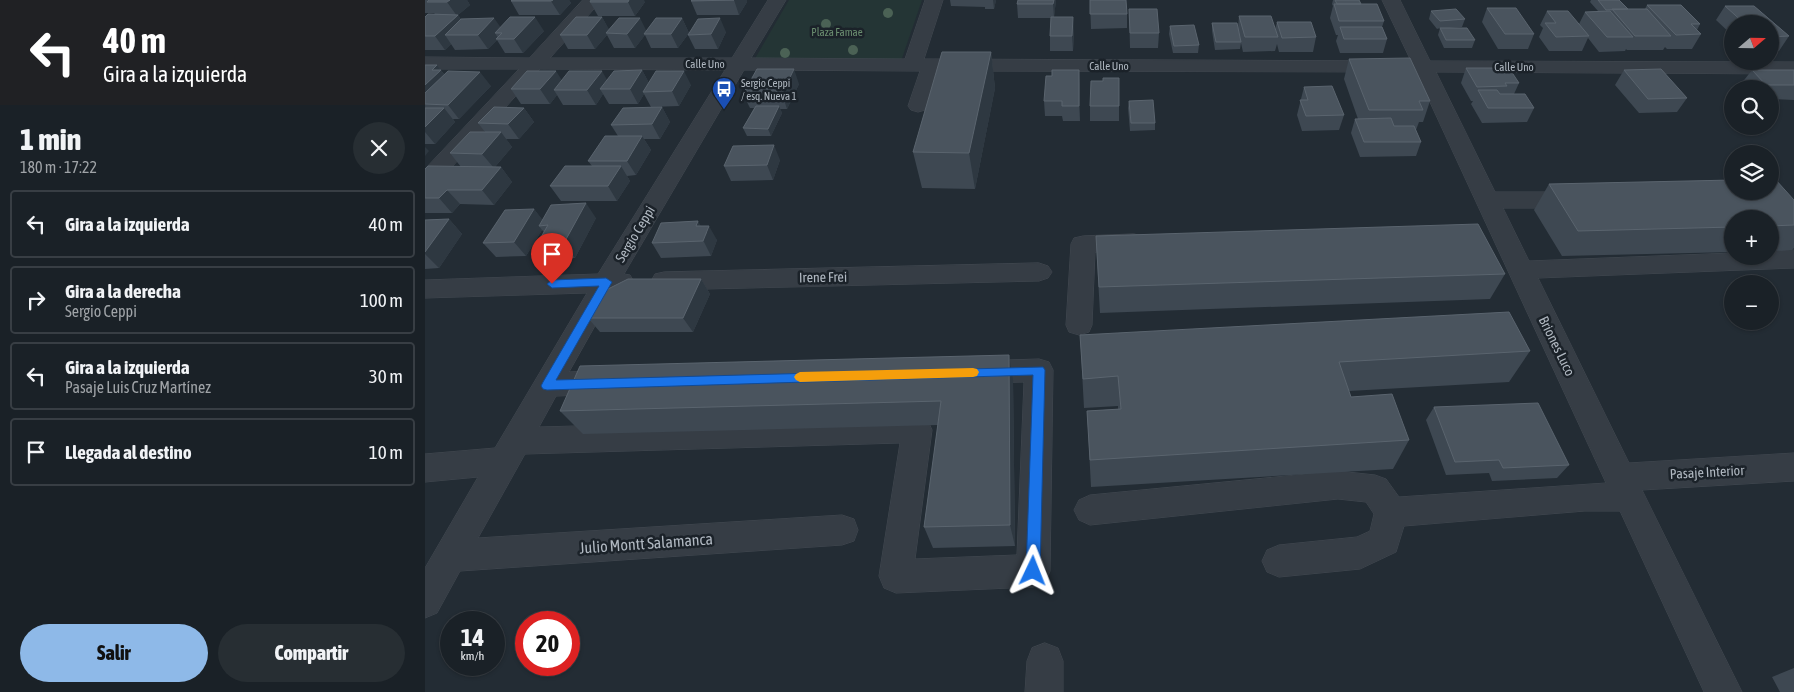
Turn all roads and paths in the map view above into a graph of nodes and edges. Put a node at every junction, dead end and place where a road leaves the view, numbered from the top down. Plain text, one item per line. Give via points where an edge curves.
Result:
1 (593, 0) edge
2 (777, 0) edge
3 (934, 0) edge
4 (1391, 0) edge
5 (425, 63) edge
6 (535, 64) junction
7 (737, 64) junction
8 (922, 65) junction
9 (1423, 67) junction
10 (1794, 68) edge
11 (918, 106) dead end
12 (425, 183) edge
13 (1487, 200) junction
14 (1600, 200) edge
15 (1153, 241) edge
16 (1794, 259) edge
17 (1520, 270) junction
18 (1039, 272) dead end
19 (606, 282) junction
20 (425, 289) edge
21 (1079, 325) dead end
22 (949, 373) edge
23 (640, 381) edge
24 (547, 386) junction
25 (510, 451) junction
26 (425, 468) edge
27 (1794, 468) edge
28 (1624, 487) junction
29 (1090, 510) dead end
30 (1391, 512) junction
31 (842, 530) dead end
32 (451, 556) junction
33 (1279, 561) dead end
34 (425, 601) edge
35 (1723, 692) edge

1 - 6 street
2 - 7 street, Sergio Ceppi
3 - 8 street
4 - 9 street, Briones Luco
5 - 6 street, Calle Uno
6 - 7 street, Calle Uno
6 - 12 street
7 - 8 street, Calle Uno
7 - 19 street, Sergio Ceppi
8 - 9 street, Calle Uno
8 - 11 street
9 - 10 street, Calle Uno
9 - 13 street, Briones Luco
13 - 14 street
13 - 17 street, Briones Luco via 1491,229
15 - 21 street via 1083,244
16 - 17 street
17 - 28 street, Briones Luco
18 - 19 street, Irene Frei
19 - 20 street, Irene Frei
19 - 24 street, Sergio Ceppi
22 - 25 street via 1039,370 1033,571 896,576 917,430
23 - 24 street
24 - 25 street, Sergio Ceppi
25 - 26 street
25 - 32 street, Sergio Ceppi
27 - 28 street, Pasaje Interior
28 - 30 street, Pasaje Interior via 1585,497
28 - 35 street, Briones Luco
29 - 30 street via 1338,485 1375,489
30 - 33 street via 1384,541 1360,553
31 - 32 street, Julio Montt Salamanca
32 - 34 street, Sergio Ceppi

